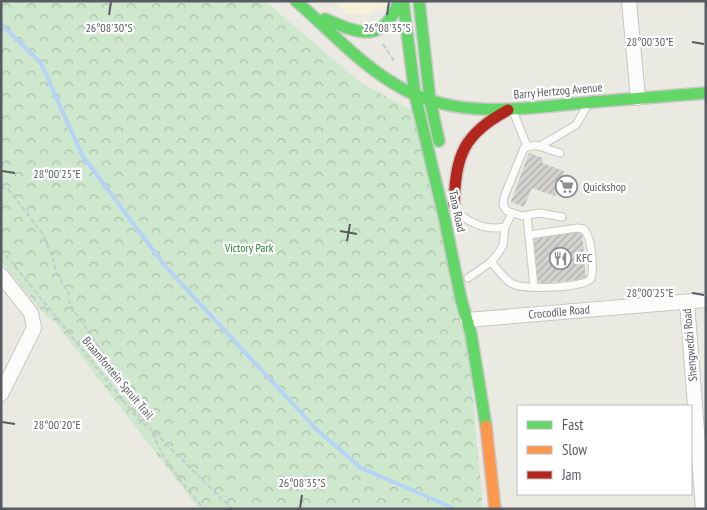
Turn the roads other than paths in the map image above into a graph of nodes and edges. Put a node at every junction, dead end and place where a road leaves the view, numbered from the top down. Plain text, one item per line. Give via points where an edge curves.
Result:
1 (296, 1) edge
2 (401, 1) edge
3 (419, 1) edge
4 (630, 1) edge
5 (308, 11) junction
6 (706, 93) edge
7 (414, 95) junction
8 (638, 98) junction
9 (430, 100) junction
10 (589, 102) junction
11 (510, 109) junction
12 (527, 146) junction
13 (540, 146) junction
14 (441, 150) dead end
15 (560, 153) dead end
16 (446, 168) dead end
17 (454, 207) junction
18 (512, 213) junction
19 (528, 216) junction
20 (562, 217) dead end
21 (458, 224) dead end
22 (504, 227) junction
23 (529, 235) junction
24 (491, 262) junction
25 (466, 265) dead end
26 (1, 275) edge
27 (468, 278) junction
28 (534, 287) junction
29 (706, 300) edge
30 (686, 302) junction
31 (470, 325) junction
32 (1, 394) edge
33 (495, 509) edge
34 (703, 509) edge

1 - 5 main road
2 - 5 main road via 388,24 371,32 351,30
2 - 7 main road, Tana Road
3 - 9 main road
4 - 8 street
5 - 7 main road, Barry Hertzog Avenue via 377,71
6 - 8 main road, Barry Hertzog Avenue
7 - 9 main road, Barry Hertzog Avenue
7 - 31 main road, Tana Road
8 - 10 main road, Barry Hertzog Avenue
9 - 11 main road, Barry Hertzog Avenue via 474,109
9 - 14 main road
10 - 11 main road, Barry Hertzog Avenue
10 - 13 lane via 576,126
11 - 12 lane
11 - 17 main road via 471,135 455,175
12 - 13 lane
12 - 18 lane via 522,150 504,197 505,208
13 - 15 lane
16 - 17 main road, Tana Road
17 - 21 main road, Tana Road
17 - 22 lane via 473,224 493,229
18 - 19 lane
18 - 22 lane
19 - 20 lane via 539,213
19 - 23 lane
22 - 24 lane via 503,245
23 - 28 lane
23 - 28 lane via 582,229 588,236 592,268 591,279 578,285
24 - 27 lane
24 - 28 lane via 512,284
25 - 27 main road, Tana Road
26 - 32 street via 31,313 34,328
27 - 31 main road, Tana Road
29 - 30 street, Crocodile Road
30 - 31 street, Crocodile Road
30 - 34 street, Shengwedzi Road
31 - 33 main road, Tana Road

